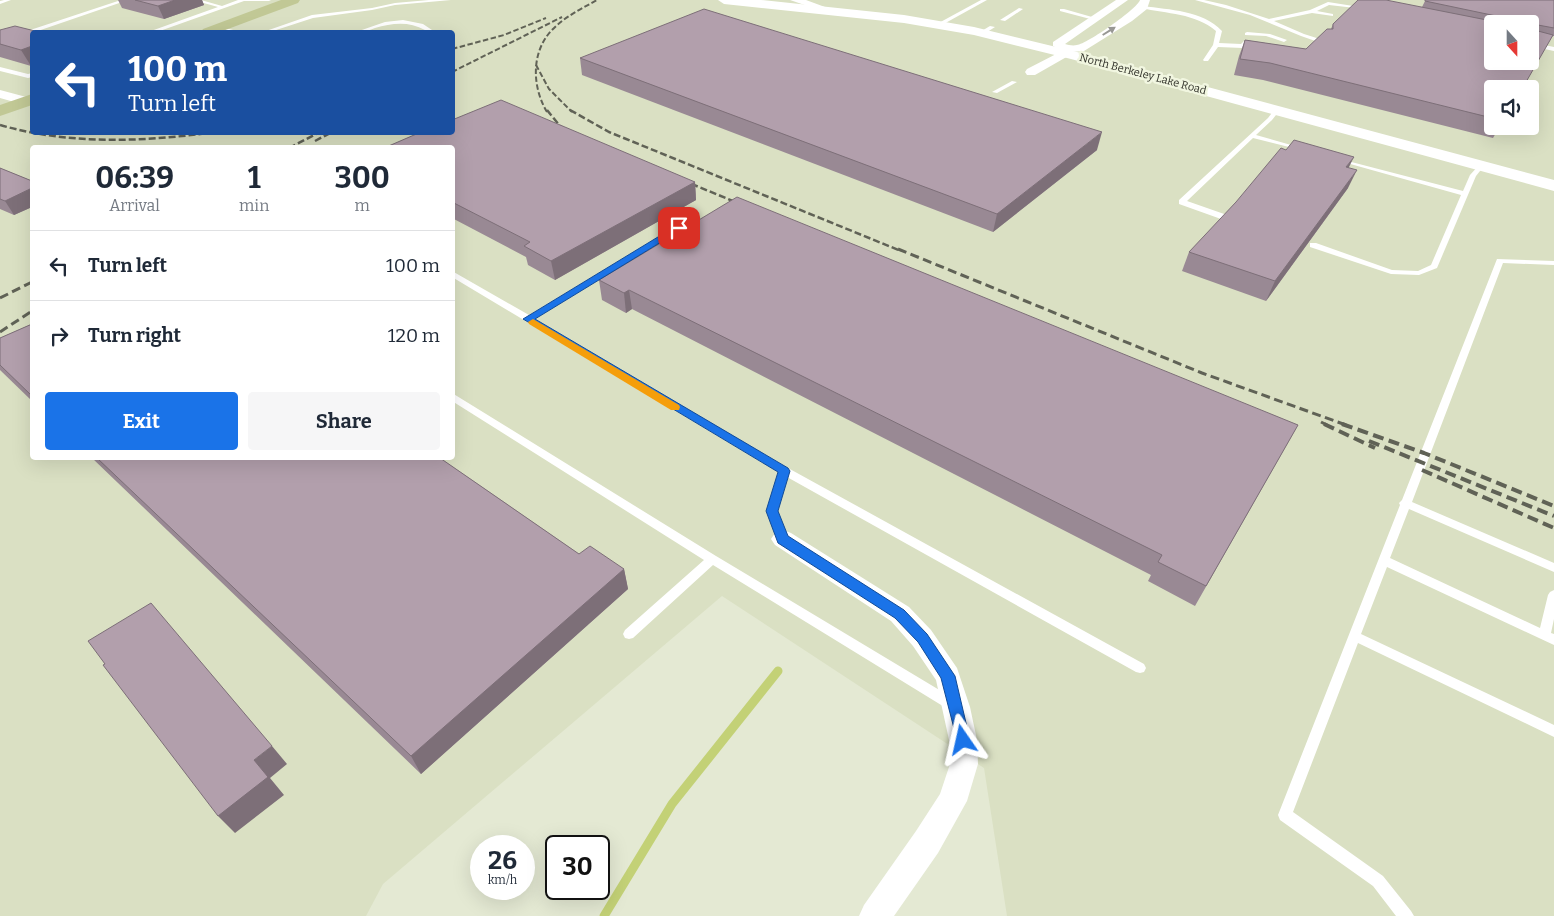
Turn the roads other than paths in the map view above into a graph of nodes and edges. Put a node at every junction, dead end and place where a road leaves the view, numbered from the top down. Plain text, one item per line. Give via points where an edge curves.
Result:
1 (9, 0) edge
2 (126, 0) edge
3 (194, 0) edge
4 (269, 0) edge
5 (293, 0) edge
6 (449, 0) edge
7 (724, 0) edge
8 (795, 0) edge
9 (985, 0) edge
10 (1121, 0) edge
11 (1197, 0) edge
12 (1235, 0) edge
13 (766, 2) edge
14 (0, 3) edge
15 (1144, 4) edge
16 (247, 5) edge
17 (223, 7) junction
18 (1228, 7) junction
19 (1021, 9) dead end
20 (828, 10) junction
21 (1062, 10) dead end
22 (1375, 10) edge
23 (1312, 11) junction
24 (1331, 14) dead end
25 (1096, 18) junction
26 (1003, 20) dead end
27 (1268, 21) junction
28 (938, 25) junction
29 (36, 30) edge
30 (160, 30) edge
31 (213, 30) edge
32 (272, 30) edge
33 (366, 30) edge
34 (429, 30) edge
35 (30, 32) edge
36 (1247, 34) dead end
37 (1284, 40) dead end
38 (0, 42) edge
39 (1324, 42) edge
40 (1244, 43) edge
41 (1216, 45) junction
42 (1539, 46) edge
43 (1554, 49) edge
44 (1064, 51) junction
45 (1206, 60) dead end
46 (0, 69) edge
47 (1031, 72) dead end
48 (30, 76) edge
49 (1014, 82) dead end
50 (995, 92) dead end
51 (0, 94) edge
52 (29, 100) edge
53 (1277, 110) junction
54 (0, 111) edge
55 (1252, 136) junction
56 (1308, 151) edge
57 (1326, 156) edge
58 (1481, 166) junction
59 (1554, 186) edge
60 (1465, 194) junction
61 (1224, 217) edge
62 (696, 218) dead end
63 (1313, 245) edge
64 (1554, 263) edge
65 (455, 275) edge
66 (528, 319) junction
67 (455, 398) edge
68 (784, 471) junction
69 (1404, 503) junction
70 (783, 539) joint
71 (712, 559) junction
72 (1383, 560) junction
73 (1554, 568) edge
74 (1554, 595) edge
75 (629, 634) dead end
76 (1354, 636) junction
77 (1549, 638) edge
78 (1140, 668) dead end
79 (956, 707) junction
80 (1554, 731) edge
81 (875, 916) edge
82 (1406, 916) edge

1 - 14 lane
2 - 29 lane
3 - 17 lane
4 - 16 lane
5 - 16 main road
6 - 32 lane via 395,4 312,17
7 - 13 street, North Berkeley Lake Road
8 - 20 street
9 - 28 lane
10 - 25 street
11 - 18 lane
12 - 18 lane
13 - 20 street, North Berkeley Lake Road
15 - 41 lane via 1213,25 1219,31
44 -> 15 street via 1080,49
16 - 17 lane
16 - 31 main road
17 - 30 lane
18 - 27 lane
19 - 26 lane
20 - 28 street, North Berkeley Lake Road
21 - 25 lane
22 - 23 lane via 1328,3
23 - 24 lane
23 - 27 lane
25 - 44 street via 1056,44
27 - 39 lane via 1298,36
28 - 44 street, North Berkeley Lake Road via 987,30
33 - 34 lane via 405,21 422,24
35 - 38 lane
36 - 37 lane via 1274,35
40 - 41 lane via 1243,46
41 - 45 lane
42 - 43 lane
44 - 47 street
44 - 53 street, North Berkeley Lake Road
46 - 48 lane
49 - 50 lane
51 - 52 street
52 - 54 main road
53 - 55 lane
53 - 58 street, North Berkeley Lake Road
55 - 56 lane
55 - 61 lane via 1182,202
57 - 60 lane
58 - 59 street, North Berkeley Lake Road
58 - 60 lane
60 - 63 lane via 1434,266 1419,273 1391,272
62 - 66 lane
64 - 69 lane via 1500,261
65 - 66 lane
66 - 68 lane
67 - 71 lane
68 - 70 lane via 772,511
68 - 78 lane
69 - 72 lane
69 - 73 lane
70 - 79 street via 900,614 922,638 948,676
71 - 75 lane
71 - 79 lane
72 - 76 lane
72 - 77 lane
74 - 77 lane
76 - 80 lane
76 - 82 lane via 1285,815 1378,881
79 - 81 street via 964,764 952,801

